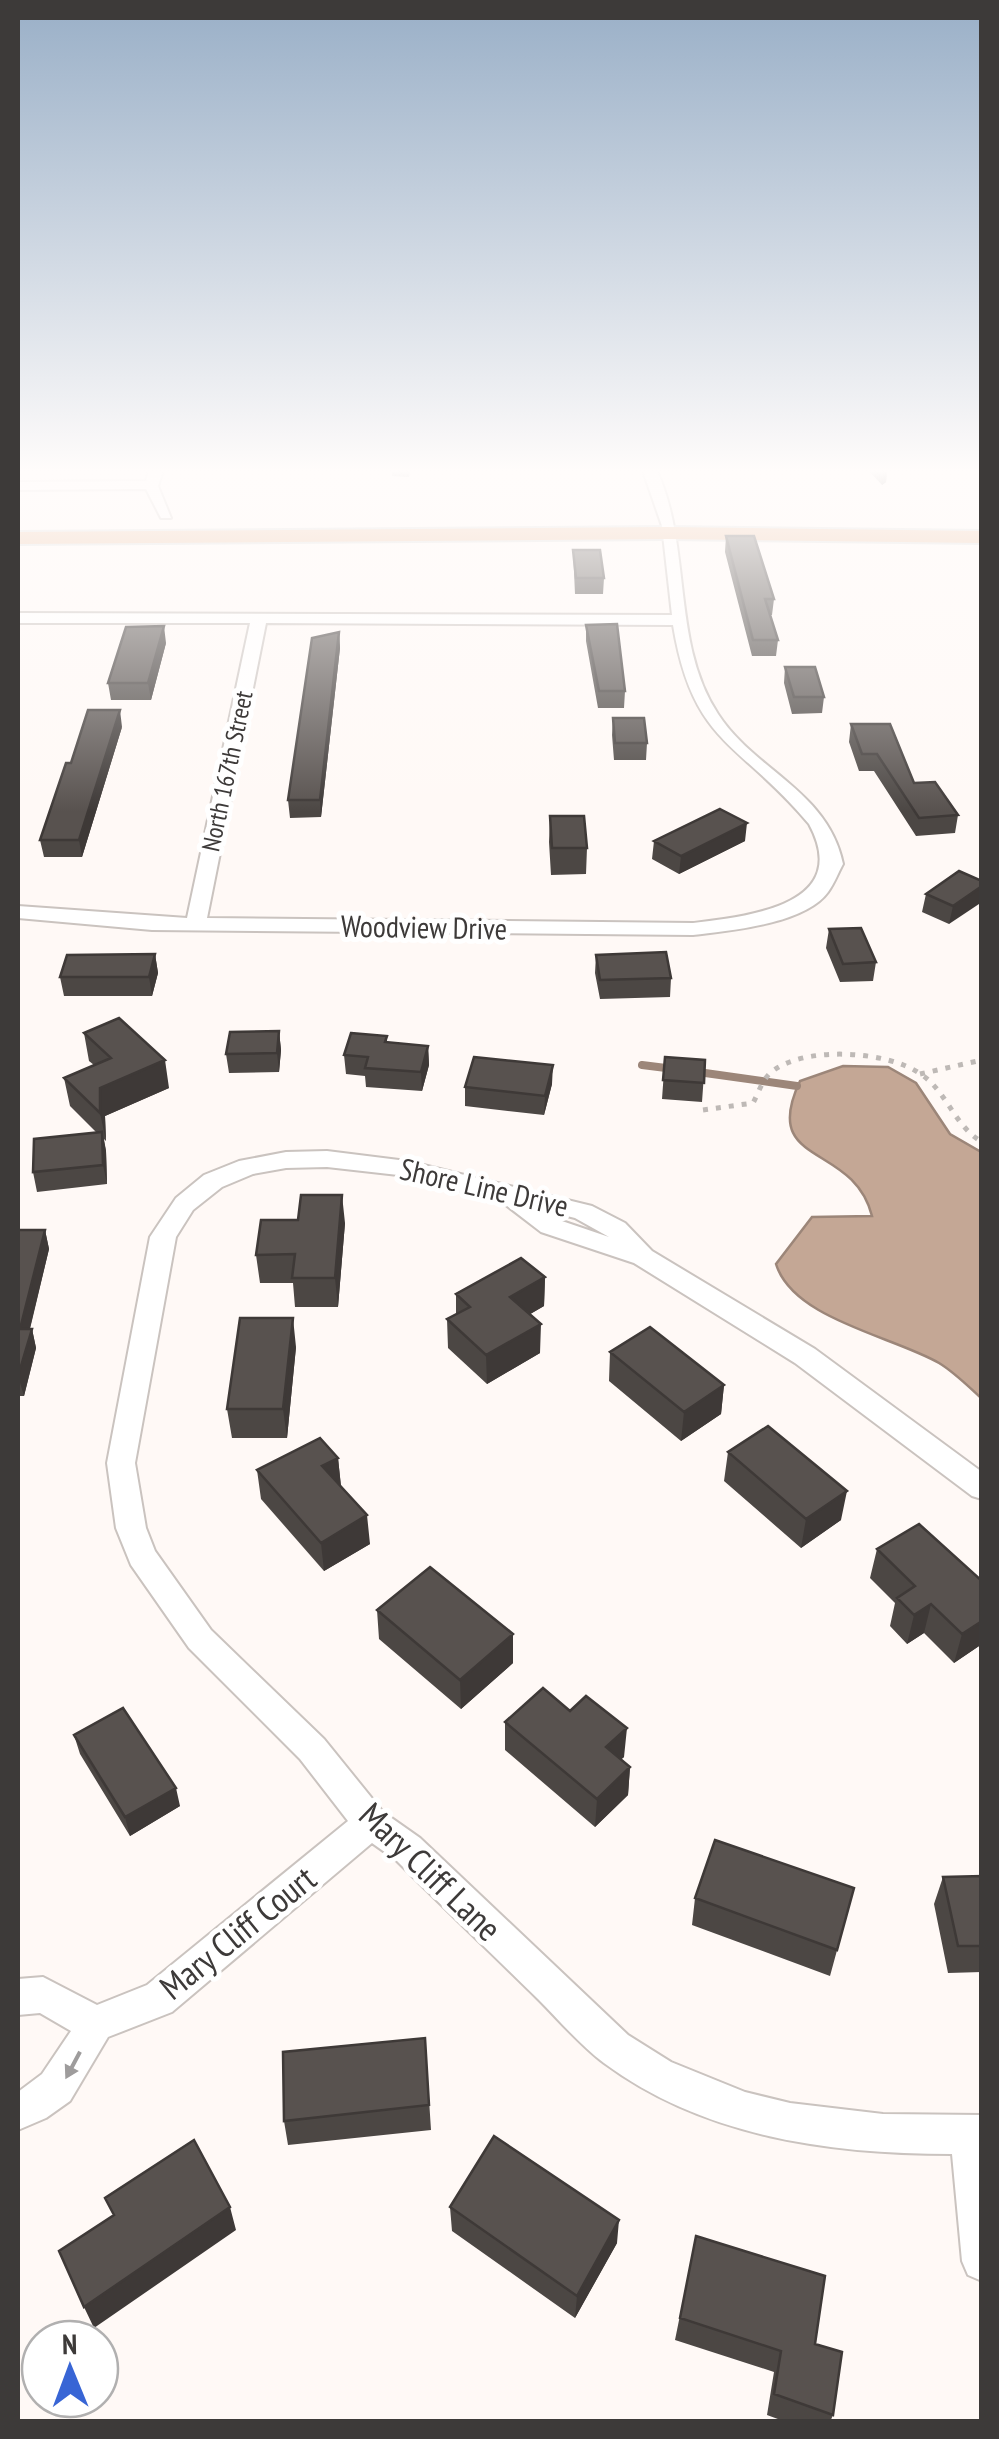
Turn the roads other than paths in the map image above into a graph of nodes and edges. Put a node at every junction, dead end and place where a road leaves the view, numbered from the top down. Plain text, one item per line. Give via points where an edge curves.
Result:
1 (674, 585) edge
2 (18, 618) edge
3 (259, 619) junction
4 (679, 620) junction
5 (18, 912) edge
6 (196, 924) junction
7 (152, 1290) joint
8 (982, 1488) edge
9 (371, 1823) junction
10 (18, 1997) edge
11 (95, 2024) junction
12 (18, 2111) edge
13 (976, 2135) edge
14 (982, 2261) edge

1 - 4 street
2 - 3 street
3 - 4 street
3 - 6 street, North 167th Street
4 - 6 street, Woodview Drive via 692,677 710,716 826,831 833,864 822,887 775,914 693,928
5 - 6 street, Woodview Drive via 102,923
7 - 8 street, Shore Line Drive via 174,1211 202,1186 262,1162 400,1168 510,1196 550,1226 643,1257 805,1356
7 - 9 street, Mary Cliff Lane via 122,1463 130,1528 200,1639 312,1749
9 - 11 street, Mary Cliff Court via 159,1999
9 - 13 street, Mary Cliff Lane via 408,1849 648,2073 724,2109 766,2120 814,2129
10 - 11 street via 43,1996
11 -> 12 street via 63,2084
13 - 14 street

